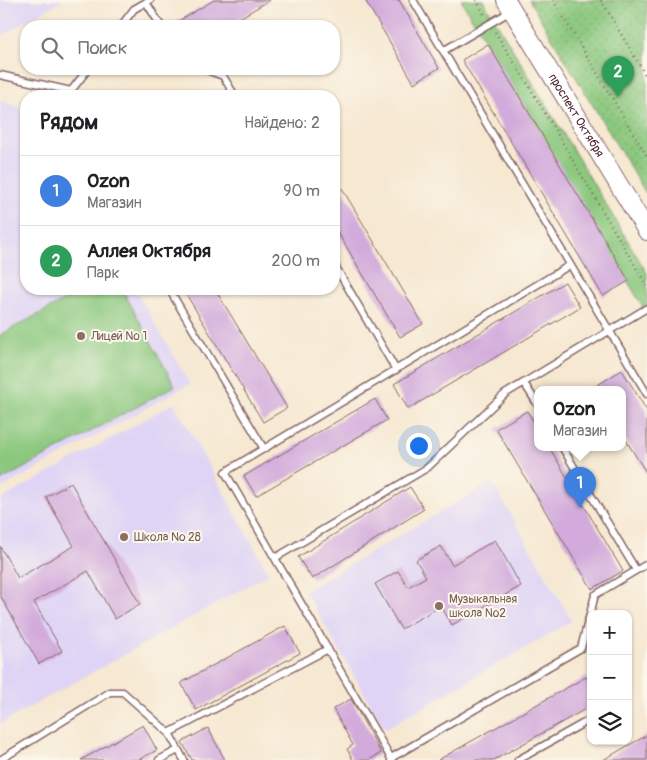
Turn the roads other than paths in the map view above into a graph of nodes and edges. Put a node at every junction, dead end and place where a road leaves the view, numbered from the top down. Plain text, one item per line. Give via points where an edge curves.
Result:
1 (413, 0) edge
2 (148, 1) edge
3 (509, 5) edge
4 (126, 20) edge
5 (158, 20) edge
6 (443, 51) junction
7 (0, 75) edge
8 (84, 75) edge
9 (220, 75) edge
10 (60, 90) edge
11 (74, 90) edge
12 (231, 90) edge
13 (647, 231) edge
14 (570, 265) junction
15 (340, 274) edge
16 (173, 295) edge
17 (647, 308) edge
18 (609, 331) junction
19 (396, 370) junction
20 (524, 383) junction
21 (647, 394) edge
22 (534, 399) edge
23 (264, 449) junction
24 (564, 451) edge
25 (275, 558) junction
26 (647, 564) edge
27 (636, 570) junction
28 (328, 649) junction
29 (587, 721) edge
30 (169, 733) junction
31 (178, 750) junction
32 (391, 759) edge
33 (0, 760) edge
34 (160, 760) edge
35 (184, 760) edge
36 (518, 760) edge

1 - 6 lane
2 - 4 lane via 134,9
2 - 5 lane
3 - 6 lane via 490,23
3 - 13 main road, проспект Октября
6 - 14 lane
7 - 10 lane
8 - 11 lane
9 - 12 lane
14 - 18 lane
14 - 19 lane
15 - 19 lane
16 - 23 lane
17 - 18 lane
18 - 20 lane
18 - 21 lane
19 - 23 lane
20 - 22 lane
20 - 25 lane via 505,394 427,468
23 - 25 lane via 225,472
24 - 27 lane
25 - 28 lane
26 - 27 lane
27 - 32 lane via 596,595 581,648
28 - 30 lane
28 - 32 lane
29 - 36 lane
30 - 31 lane
30 - 33 lane via 123,692 110,692
31 - 34 lane
31 - 35 lane

